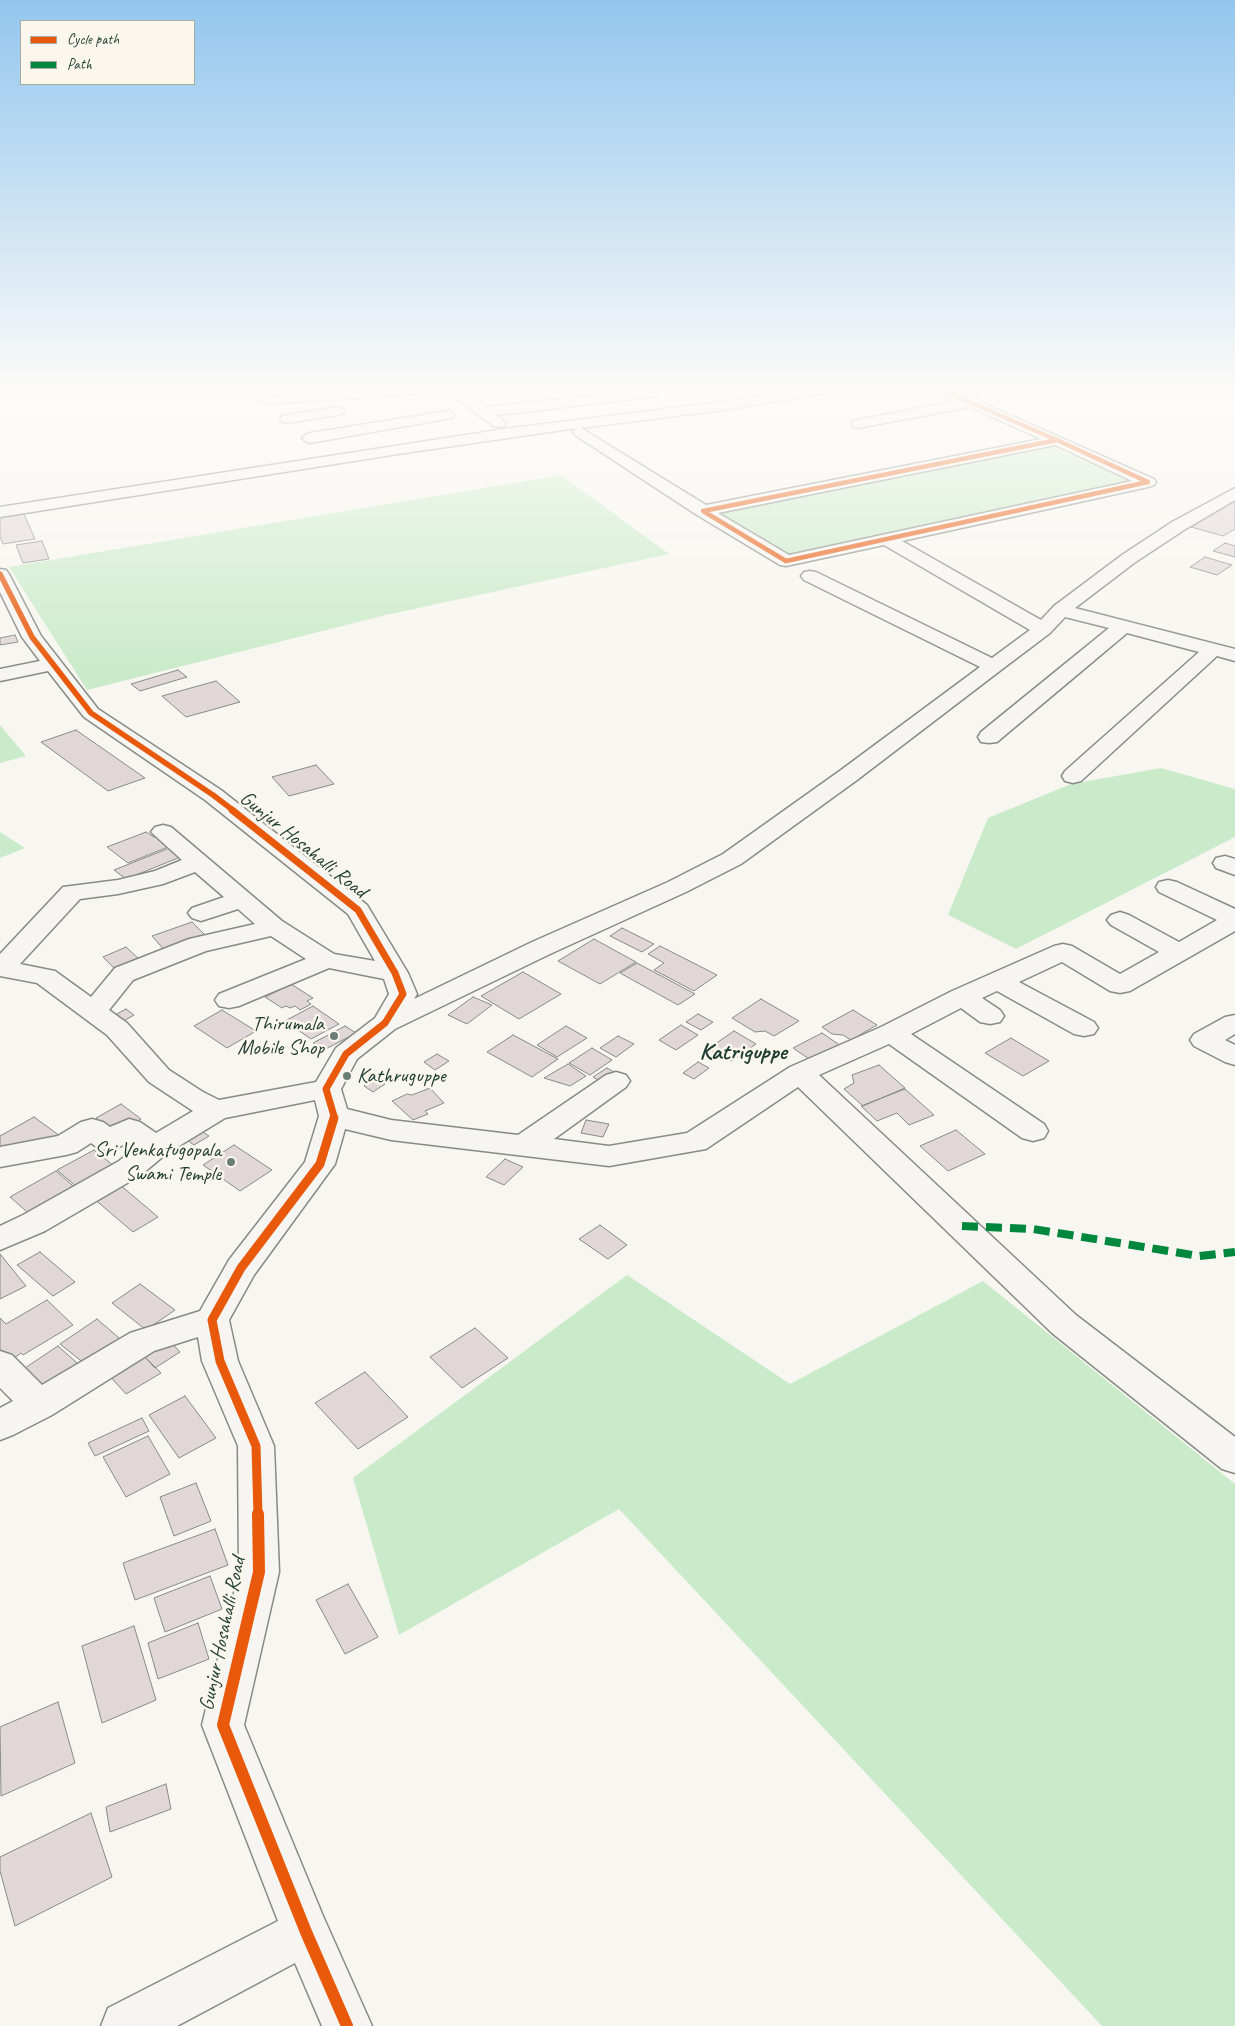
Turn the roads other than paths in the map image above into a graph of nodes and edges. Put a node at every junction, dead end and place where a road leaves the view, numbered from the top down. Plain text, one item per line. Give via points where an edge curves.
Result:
1 (192, 482) edge
2 (658, 482) edge
3 (850, 482) edge
4 (1147, 482) edge
5 (1235, 493) edge
6 (704, 511) junction
7 (0, 512) edge
8 (888, 540) junction
9 (0, 574) edge
10 (810, 576) dead end
11 (1061, 610) junction
12 (1123, 626) junction
13 (1043, 629) junction
14 (1214, 649) junction
15 (1235, 655) edge
16 (53, 664) junction
17 (994, 666) junction
18 (0, 675) edge
19 (989, 737) dead end
20 (1073, 776) dead end
21 (163, 832) dead end
22 (198, 862) junction
23 (1168, 887) dead end
24 (242, 899) junction
25 (201, 914) dead end
26 (1120, 920) dead end
27 (1235, 920) edge
28 (273, 926) junction
29 (1178, 952) junction
30 (326, 960) junction
31 (1, 968) edge
32 (395, 973) junction
33 (998, 981) junction
34 (962, 997) junction
35 (229, 1000) dead end
36 (94, 1010) junction
37 (990, 1016) dead end
38 (385, 1023) junction
39 (1235, 1023) edge
40 (1084, 1028) dead end
41 (891, 1033) junction
42 (1235, 1056) edge
43 (800, 1073) junction
44 (616, 1081) dead end
45 (330, 1103) junction
46 (216, 1110) junction
47 (1033, 1131) dead end
48 (155, 1147) junction
49 (522, 1147) junction
50 (0, 1157) edge
51 (0, 1239) edge
52 (212, 1320) junction
53 (0, 1365) edge
54 (39, 1405) junction
55 (0, 1424) edge
56 (1235, 1458) edge
57 (306, 1932) junction
58 (126, 2026) edge
59 (347, 2026) edge

1 - 7 street
2 - 6 street
3 - 6 street
4 - 8 street
5 - 11 street via 1128,558
6 - 8 street via 786,561
8 - 13 street
9 - 16 street, Gunjur Hosahalli Road via 27,629
10 - 17 street
11 - 12 street
11 - 13 street
12 - 14 street
12 - 19 street
13 - 17 street
14 - 15 street
14 - 20 street
16 - 18 street
16 - 32 street, Gunjur Hosahalli Road via 91,714 213,795 358,910
17 - 38 street via 732,859 677,888 541,948
21 - 22 street
22 - 24 street
22 - 31 street via 163,877 118,887 72,892
23 - 27 street
24 - 25 street
24 - 28 street
26 - 29 street
27 - 29 street
28 - 30 street
28 - 36 street via 198,945 124,974
29 - 33 street via 1120,984 1063,952
30 - 32 street
30 - 35 street
31 - 36 street via 46,977
32 - 38 street, Gunjur Hosahalli Road via 403,994
33 - 34 street
33 - 40 street
34 - 37 street
34 - 41 street
36 - 46 street via 117,1029 159,1076 192,1099
38 - 45 street, Gunjur Hosahalli Road via 346,1054
39 - 42 street via 1204,1040
41 - 43 street
41 - 47 street
43 - 49 street via 695,1142 609,1156
43 - 56 street via 1064,1324
44 - 49 street
45 - 46 street
45 - 49 street via 391,1130
45 - 52 street, Gunjur Hosahalli Road via 320,1164 241,1268
46 - 48 street
48 - 50 street via 129,1129 109,1141 92,1129 66,1145
48 - 51 street via 130,1168
52 - 54 street via 142,1342
52 - 57 street, Gunjur Hosahalli Road via 220,1362 256,1446 259,1572 223,1725
53 - 54 street
54 - 55 street
57 - 58 street
57 - 59 street, Gunjur Hosahalli Road

